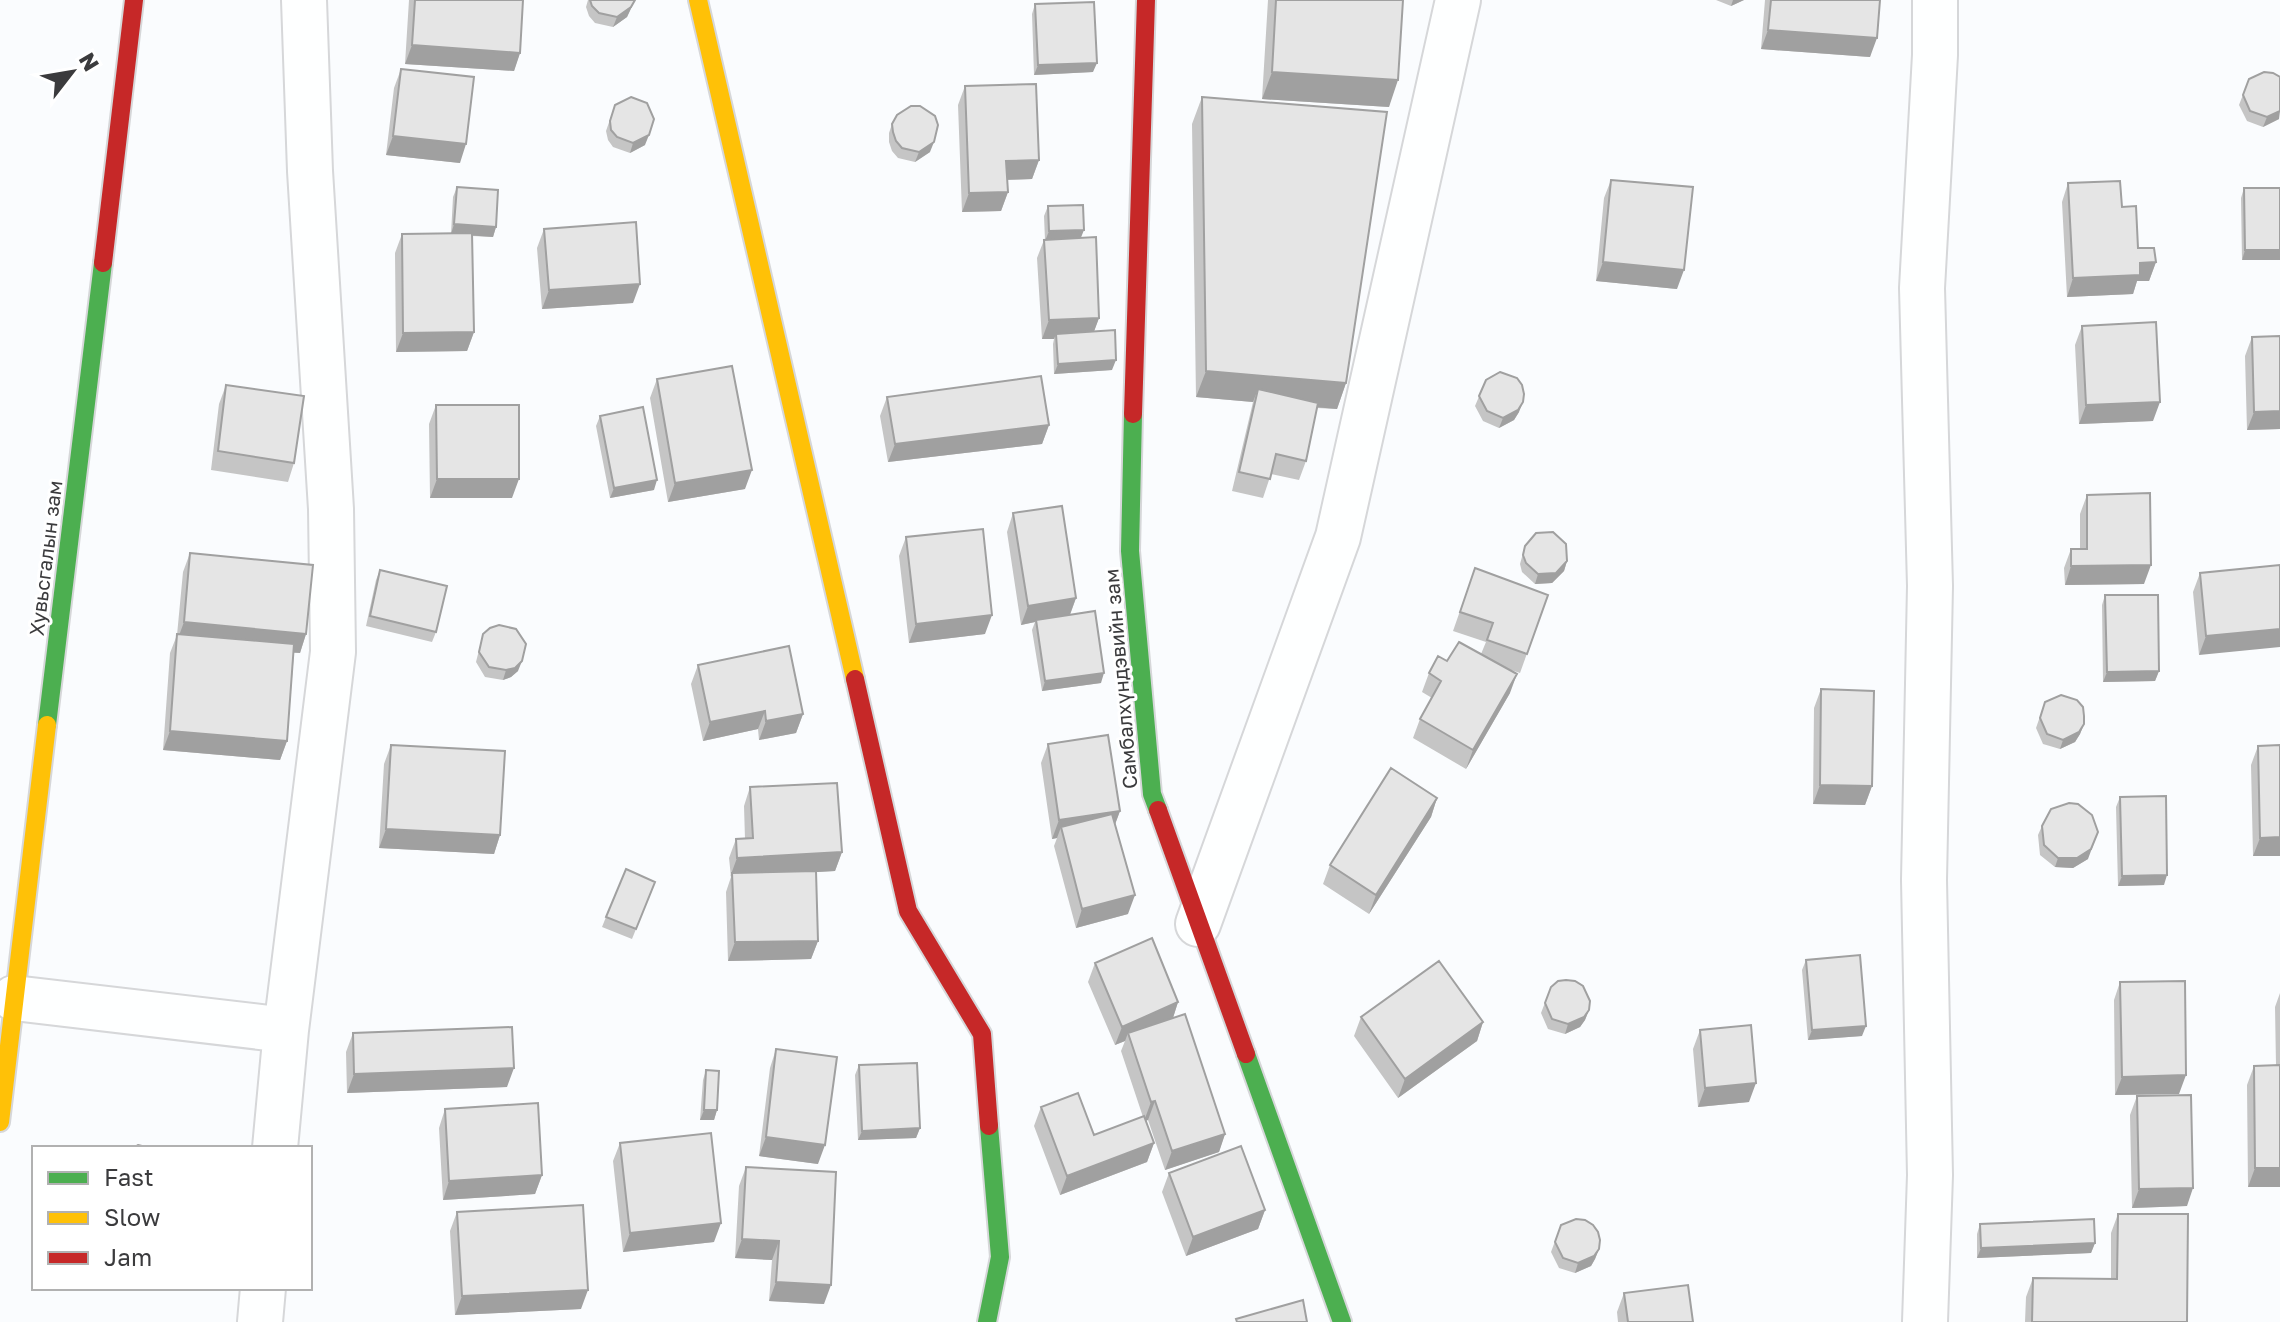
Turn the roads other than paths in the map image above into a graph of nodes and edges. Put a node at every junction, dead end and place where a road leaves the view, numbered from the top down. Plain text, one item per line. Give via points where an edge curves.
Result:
1 (134, 0) edge
2 (304, 0) edge
3 (698, 0) edge
4 (1146, 0) edge
5 (1458, 0) edge
6 (1935, 0) edge
7 (1198, 924) junction
8 (14, 998) junction
9 (286, 1030) junction
10 (0, 1122) edge
11 (275, 1146) edge
12 (263, 1290) edge
13 (260, 1322) edge
14 (987, 1322) edge
15 (1342, 1322) edge
16 (1925, 1322) edge

1 - 8 street, Хувьсгалын зам
2 - 9 street via 331,509 333,652
3 - 14 street via 908,911 982,1034 1000,1257
4 - 7 street, Самбалхүндэвийн зам via 1130,551 1152,794
5 - 7 street via 1338,537
6 - 16 street via 1922,288 1930,586 1924,880 1930,1175
7 - 15 street, Самбалхүндэвийн зам
8 - 9 street
8 - 10 street, Хувьсгалын зам
9 - 11 street
12 - 13 street

